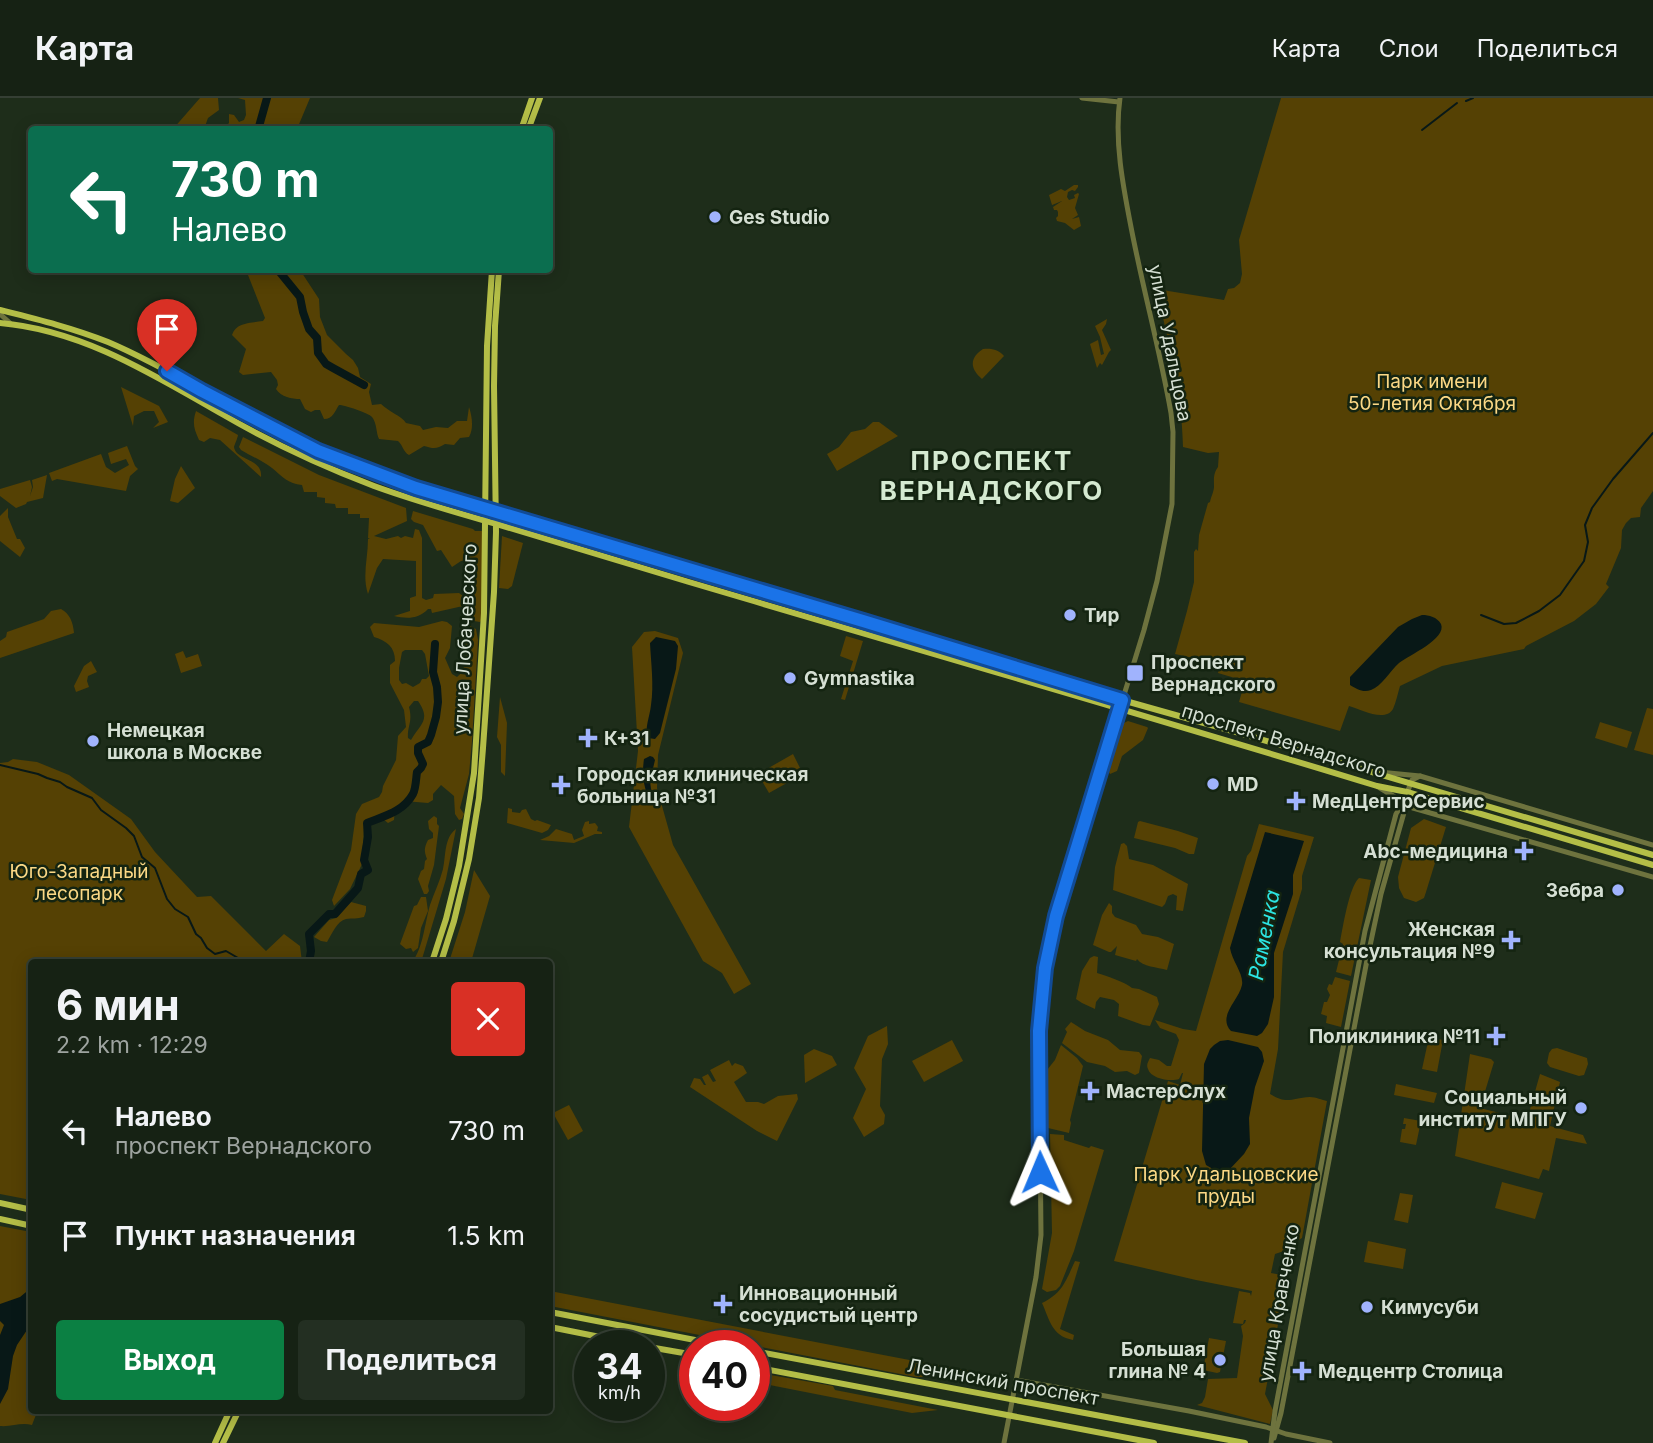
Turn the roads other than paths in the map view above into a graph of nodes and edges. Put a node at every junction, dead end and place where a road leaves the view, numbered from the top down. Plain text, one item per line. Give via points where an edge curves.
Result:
1 (532, 98) edge
2 (540, 98) edge
3 (1082, 98) edge
4 (1120, 100) edge
5 (522, 126) edge
6 (530, 126) edge
7 (492, 273) edge
8 (499, 273) edge
9 (0, 312) edge
10 (0, 323) edge
11 (10, 323) junction
12 (486, 509) junction
13 (496, 512) junction
14 (485, 521) junction
15 (496, 524) junction
16 (1122, 700) junction
17 (1119, 709) junction
18 (1368, 771) junction
19 (1420, 776) junction
20 (1410, 783) junction
21 (1377, 786) junction
22 (1407, 792) junction
23 (1404, 801) junction
24 (1653, 845) edge
25 (1653, 855) edge
26 (1653, 865) edge
27 (1653, 877) edge
28 (1381, 881) junction
29 (433, 959) edge
30 (441, 959) edge
31 (1346, 1032) junction
32 (1348, 1065) junction
33 (1337, 1076) junction
34 (1338, 1113) junction
35 (0, 1203) edge
36 (1313, 1207) junction
37 (28, 1209) edge
38 (0, 1219) edge
39 (28, 1225) edge
40 (1315, 1230) junction
41 (553, 1312) edge
42 (553, 1328) edge
43 (574, 1332) edge
44 (679, 1337) edge
45 (770, 1354) edge
46 (770, 1370) edge
47 (1016, 1380) junction
48 (1013, 1400) junction
49 (228, 1414) edge
50 (237, 1414) edge
51 (1009, 1416) junction
52 (1274, 1431) junction
53 (215, 1443) edge
54 (223, 1443) edge
55 (1004, 1443) edge
56 (1154, 1443) edge
57 (1245, 1443) edge
58 (1271, 1443) edge
59 (1330, 1443) edge

1 - 5 main road
2 - 6 main road
3 - 4 street
4 - 16 street, улица Удальцова via 1124,187 1167,390 1173,443 1170,521
7 - 12 main road, улица Лобачевского
8 - 13 main road, улица Лобачевского
9 - 11 street
9 - 12 main road, проспект Вернадского via 110,343 318,451
10 - 11 main road, проспект Вернадского
11 - 14 main road, проспект Вернадского via 106,351 313,460 375,486
12 - 13 main road, проспект Вернадского
12 - 14 main road, улица Лобачевского
13 - 15 main road, улица Лобачевского
13 - 16 main road, проспект Вернадского
14 - 15 main road, проспект Вернадского
14 - 29 main road, улица Лобачевского via 474,773 460,866
15 - 17 main road, проспект Вернадского
15 - 30 main road, улица Лобачевского via 479,799 467,868
16 - 17 street, улица Удальцова
16 - 18 main road, проспект Вернадского
17 - 21 main road, проспект Вернадского
17 - 47 street, улица Удальцова via 1056,916 1045,968 1039,1031 1041,1235
18 - 19 street
18 - 20 main road, проспект Вернадского
19 - 20 street
19 - 24 street
20 - 22 street, улица Кравченко
20 - 25 main road, проспект Вернадского
21 - 22 main road, проспект Вернадского
21 - 23 street
22 - 23 street, улица Кравченко
22 - 26 main road, проспект Вернадского
23 - 27 street via 1413,808
23 - 28 street, улица Кравченко via 1396,814
28 - 31 street, улица Кравченко via 1363,940
28 - 32 street, улица Кравченко
31 - 32 street via 1344,1063
31 - 33 street, улица Кравченко
32 - 34 street, улица Кравченко
33 - 34 street via 1342,1079
33 - 36 street, улица Кравченко
34 - 40 street, улица Кравченко
35 - 37 main road
36 - 40 street via 1311,1226
36 - 52 street, улица Кравченко
38 - 39 main road
40 - 52 street, улица Кравченко
41 - 44 main road
42 - 43 main road
45 - 48 main road, Ленинский проспект
46 - 51 main road, Ленинский проспект
47 - 48 street, улица Удальцова
47 - 52 street
48 - 51 street, улица Удальцова
48 - 57 main road, Ленинский проспект
49 - 53 main road
50 - 54 main road
51 - 55 street, улица Удальцова
51 - 56 main road, Ленинский проспект
52 - 58 street, улица Кравченко
52 - 59 street

